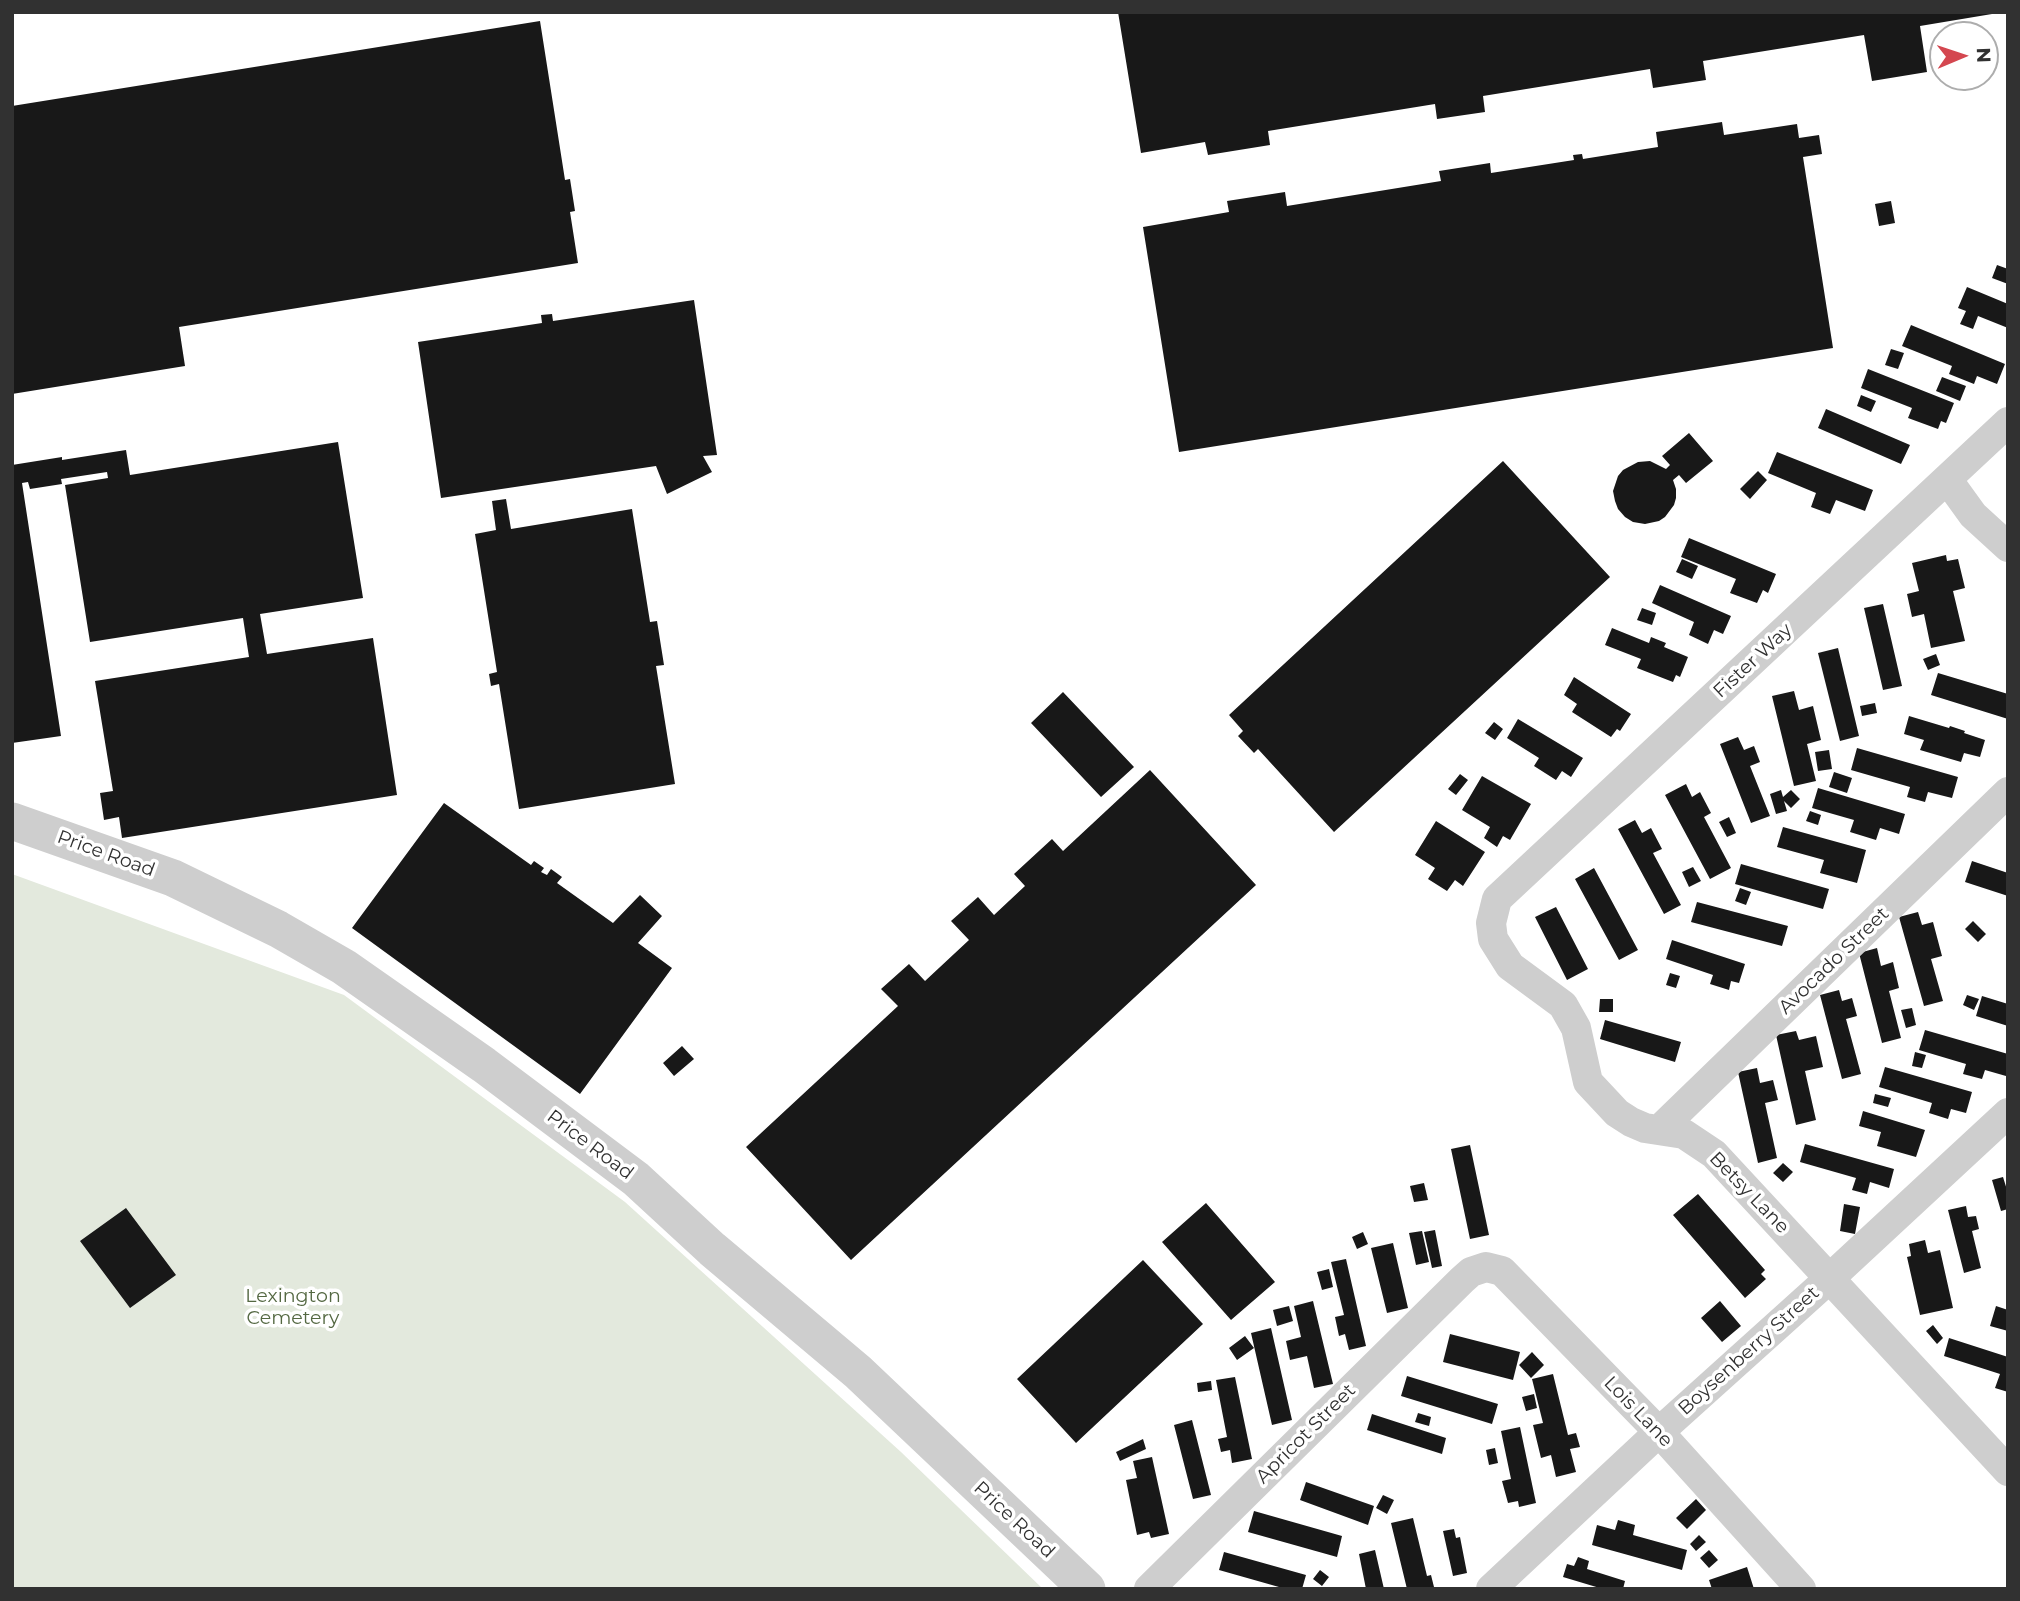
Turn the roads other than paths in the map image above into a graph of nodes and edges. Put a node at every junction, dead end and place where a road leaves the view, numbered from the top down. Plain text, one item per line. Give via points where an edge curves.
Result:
1 (2008, 422) edge
2 (1947, 479) junction
3 (2008, 547) edge
4 (2008, 792) edge
5 (12, 821) edge
6 (1497, 899) joint
7 (2008, 1113) edge
8 (1660, 1129) junction
9 (1830, 1278) junction
10 (1462, 1280) joint
11 (1659, 1432) junction
12 (2005, 1462) edge
13 (1087, 1589) edge
14 (1149, 1589) edge
15 (1491, 1589) edge
16 (1801, 1589) edge

1 - 2 street, Fister Way
2 - 3 street via 1973,515
2 - 6 street, Fister Way
4 - 8 street, Avocado Street
5 - 13 street, Price Road via 173,878 278,929 344,967 484,1065 636,1179 858,1372
6 - 8 street, Betsy Lane via 1491,923 1493,939 1510,966 1563,1006 1576,1028 1588,1082 1624,1118
7 - 9 street, Boysenberry Street
8 - 9 street, Betsy Lane via 1684,1134 1714,1154
9 - 11 street, Boysenberry Street
9 - 12 street, Betsy Lane
10 - 11 street, Lois Lane via 1486,1267 1502,1271
10 - 14 street, Apricot Street
11 - 15 street, Boysenberry Street
11 - 16 street, Lois Lane

